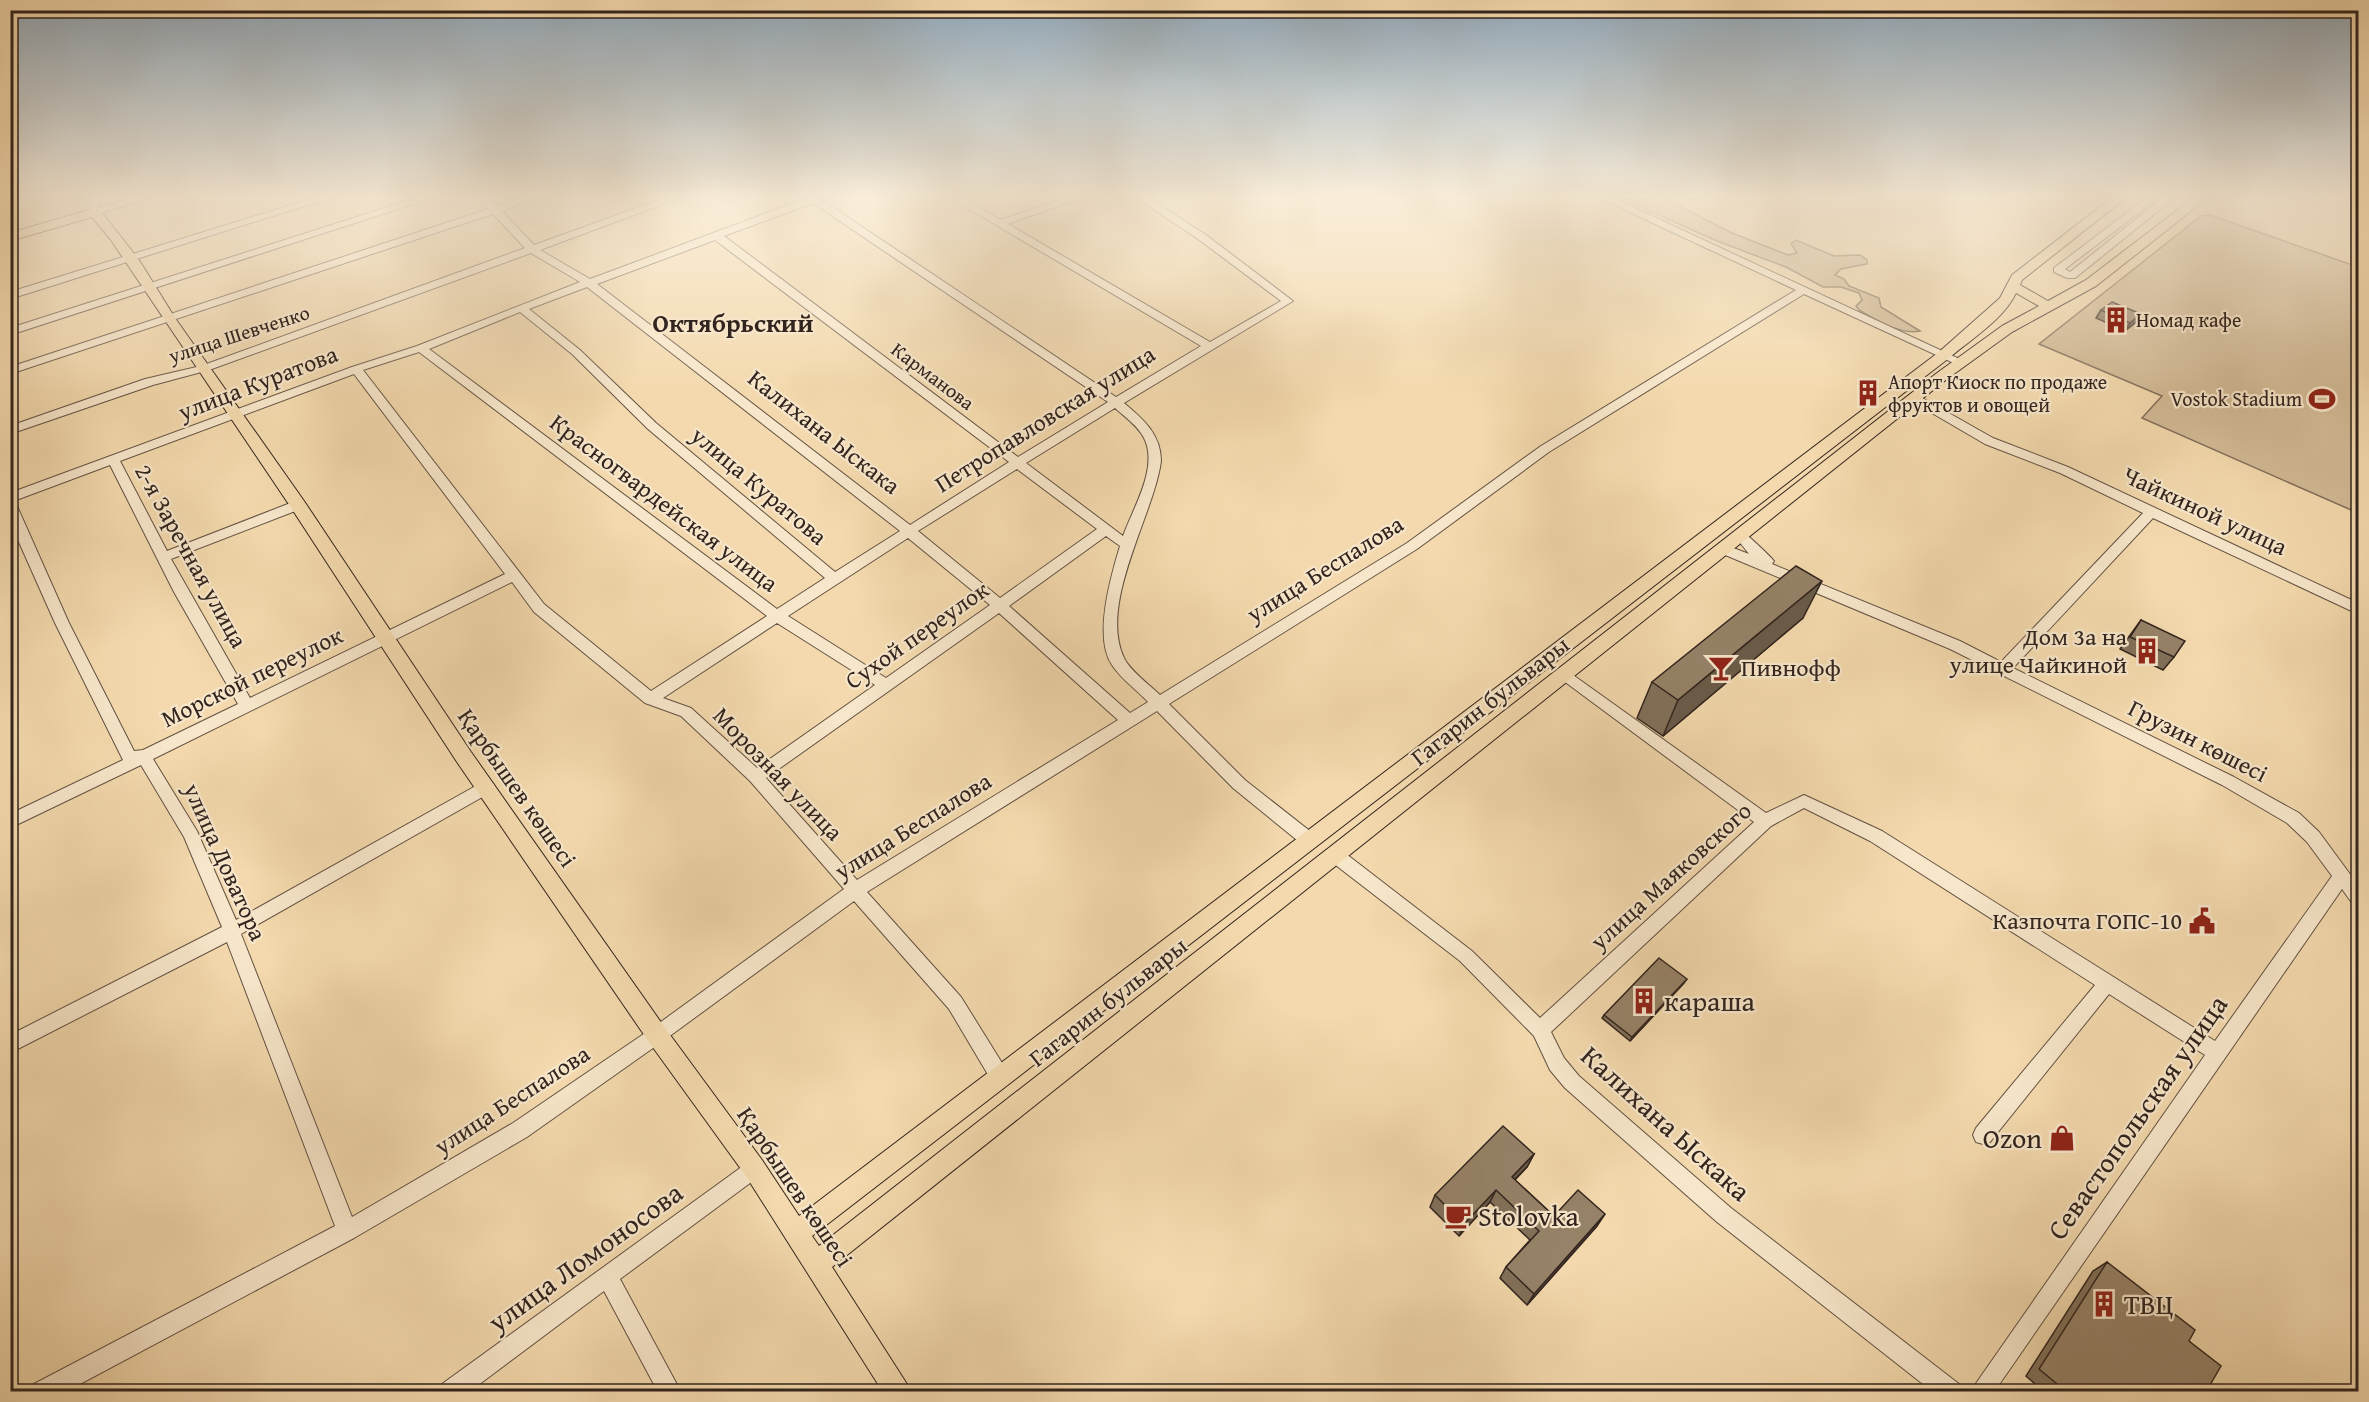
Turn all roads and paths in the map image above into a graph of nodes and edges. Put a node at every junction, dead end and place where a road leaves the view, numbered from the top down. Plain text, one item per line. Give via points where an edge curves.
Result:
1 (125, 261) edge
2 (131, 261) edge
3 (231, 261) edge
4 (339, 261) edge
5 (505, 261) edge
6 (552, 261) edge
7 (648, 261) edge
8 (751, 261) edge
9 (910, 261) edge
10 (1063, 261) edge
11 (1235, 261) edge
12 (1742, 261) edge
13 (2039, 261) edge
14 (2069, 261) edge
15 (2089, 261) edge
16 (2119, 261) edge
17 (589, 283) junction
18 (2012, 286) junction
19 (152, 287) junction
20 (1804, 290) junction
21 (10, 296) edge
22 (2046, 305) junction
23 (520, 308) junction
24 (168, 318) junction
25 (10, 332) edge
26 (1209, 346) junction
27 (421, 348) junction
28 (1944, 355) junction
29 (1962, 363) junction
30 (205, 368) junction
31 (356, 369) junction
32 (10, 371) edge
33 (1917, 399) junction
34 (1117, 403) junction
35 (237, 415) junction
36 (10, 430) edge
37 (114, 461) junction
38 (1018, 464) junction
39 (10, 498) edge
40 (298, 505) junction
41 (10, 506) edge
42 (2152, 511) junction
43 (909, 531) junction
44 (1104, 531) junction
45 (1741, 535) junction
46 (1704, 540) junction
47 (1126, 545) junction
48 (1723, 549) junction
49 (163, 556) junction
50 (514, 575) junction
51 (1789, 576) junction
52 (834, 578) junction
53 (999, 605) junction
54 (2358, 609) edge
55 (777, 616) junction
56 (383, 638) junction
57 (2002, 669) junction
58 (1566, 675) junction
59 (886, 685) junction
60 (650, 699) junction
61 (1159, 703) junction
62 (246, 704) junction
63 (1129, 721) junction
64 (143, 756) junction
65 (756, 777) junction
66 (487, 787) junction
67 (1765, 821) junction
68 (10, 822) edge
69 (1309, 840) junction
70 (1335, 855) junction
71 (2341, 876) junction
72 (856, 890) junction
73 (2358, 898) edge
74 (231, 931) junction
75 (2107, 983) junction
76 (1540, 1030) junction
77 (657, 1035) junction
78 (10, 1046) edge
79 (2216, 1052) junction
80 (1000, 1077) junction
81 (1983, 1135) dead end
82 (754, 1168) junction
83 (347, 1231) junction
84 (798, 1232) junction
85 (817, 1263) junction
86 (606, 1276) junction
87 (42, 1392) edge
88 (450, 1392) edge
89 (670, 1392) edge
90 (899, 1392) edge
91 (1950, 1392) edge
92 (1981, 1392) edge

1 - 21 street
2 - 19 main road, Қарбышев көшесі
3 - 19 street
4 - 24 street
5 - 30 street, улица Шевченко
6 - 17 street, Калихана Ыскака
7 - 17 street, улица Куратова
8 - 38 street, Карманова
9 - 34 street
10 - 26 street
11 - 26 street, Петропавловская улица via 1288,301
12 - 20 street
13 - 18 main road, Гагарин бульвары
14 - 15 street via 2058,270 2071,276
16 - 22 main road, Гагарин бульвары via 2091,283
17 - 23 street, улица Куратова
17 - 43 street, Калихана Ыскака
18 - 22 main road
18 - 28 main road, Гагарин бульвары via 2006,300
19 - 24 main road, Қарбышев көшесі
19 - 25 street
20 - 28 street
20 - 61 street, улица Беспалова via 1545,449 1412,546
22 - 29 main road, Гагарин бульвары
23 - 27 street, улица Куратова
23 - 52 street, улица Куратова via 576,352 652,426
24 - 30 main road, Қарбышев көшесі
24 - 32 street
26 - 34 street, Петропавловская улица
27 - 31 street, улица Куратова
27 - 55 street, Красногвардейская улица
28 - 29 street
28 - 46 main road, Гагарин бульвары
29 - 33 main road, Гагарин бульвары
30 - 35 main road, Қарбышев көшесі
30 - 36 street, улица Шевченко via 149,382
31 - 35 street, улица Куратова
31 - 50 street, Морозная улица
33 - 42 street, Чайкиной улица via 1989,441
33 - 45 main road, Гагарин бульвары
34 - 38 street, Петропавловская улица
34 - 47 street via 1148,432 1156,464
35 - 37 street, улица Куратова
35 - 40 main road, Қарбышев көшесі
37 - 39 street, улица Куратова
37 - 49 street, 2-я Заречная улица
38 - 43 street, Петропавловская улица
38 - 44 street, Карманова
40 - 49 street
40 - 56 main road, Қарбышев көшесі
41 - 64 street, улица Доватора via 62,623 130,758
42 - 54 street, Чайкиной улица
42 - 57 street
43 - 52 street, Петропавловская улица
43 - 53 street, Калихана Ыскака
44 - 47 street, Карманова
44 - 53 street, Сухой переулок
45 - 48 main road, Гагарин бульвары
45 - 51 street via 1752,550
46 - 48 main road
46 - 69 main road, Гагарин бульвары
47 - 61 street via 1111,617 1111,643 1118,662
48 - 51 street, Грузин көшесі
48 - 58 main road, Гагарин бульвары
49 - 62 street, 2-я Заречная улица
50 - 56 street, Морской переулок
50 - 60 street, Морозная улица via 539,608
51 - 57 street, Грузин көшесі
52 - 55 street, Петропавловская улица
53 - 59 street, Сухой переулок
53 - 63 street, Калихана Ыскака
55 - 59 street, Красногвардейская улица
55 - 60 street, Петропавловская улица
56 - 62 street, Морской переулок
56 - 66 main road, Қарбышев көшесі
57 - 71 street, Грузин көшесі via 2228,781 2292,818 2313,837
58 - 67 street
58 - 70 main road, Гагарин бульвары
59 - 65 street, Сухой переулок
60 - 65 street, Морозная улица via 686,712
61 - 63 street, улица Беспалова
61 - 69 street via 1239,784
62 - 64 street, Морской переулок
63 - 72 street, улица Беспалова
64 - 68 street, Морской переулок
64 - 74 street, улица Доватора via 168,790
65 - 72 street, Морозная улица
66 - 74 street
66 - 77 main road, Қарбышев көшесі
67 - 75 street, улица Маяковского via 1804,801 1876,836
67 - 76 street, улица Маяковского
69 - 70 main road
69 - 80 main road, Гагарин бульвары
70 - 76 street, Калихана Ыскака via 1466,956
70 - 85 main road, Гагарин бульвары
71 - 73 street, Грузин көшесі
71 - 79 street, Севастопольская улица
72 - 77 street, улица Беспалова
72 - 80 street, Морозная улица via 955,1003
74 - 78 street
74 - 83 street, улица Доватора
75 - 79 street, улица Маяковского
75 - 81 street
76 - 91 street, Калихана Ыскака via 1557,1064 1572,1082 1724,1215
77 - 82 main road, Қарбышев көшесі
77 - 83 street, улица Беспалова via 520,1130
79 - 92 street, Севастопольская улица
80 - 84 main road, Гагарин бульвары
82 - 84 main road, Қарбышев көшесі
82 - 86 street, улица Ломоносова
83 - 87 street, улица Беспалова
84 - 85 main road, Қарбышев көшесі
85 - 90 main road, Қарбышев көшесі
86 - 88 street, улица Ломоносова
86 - 89 street

